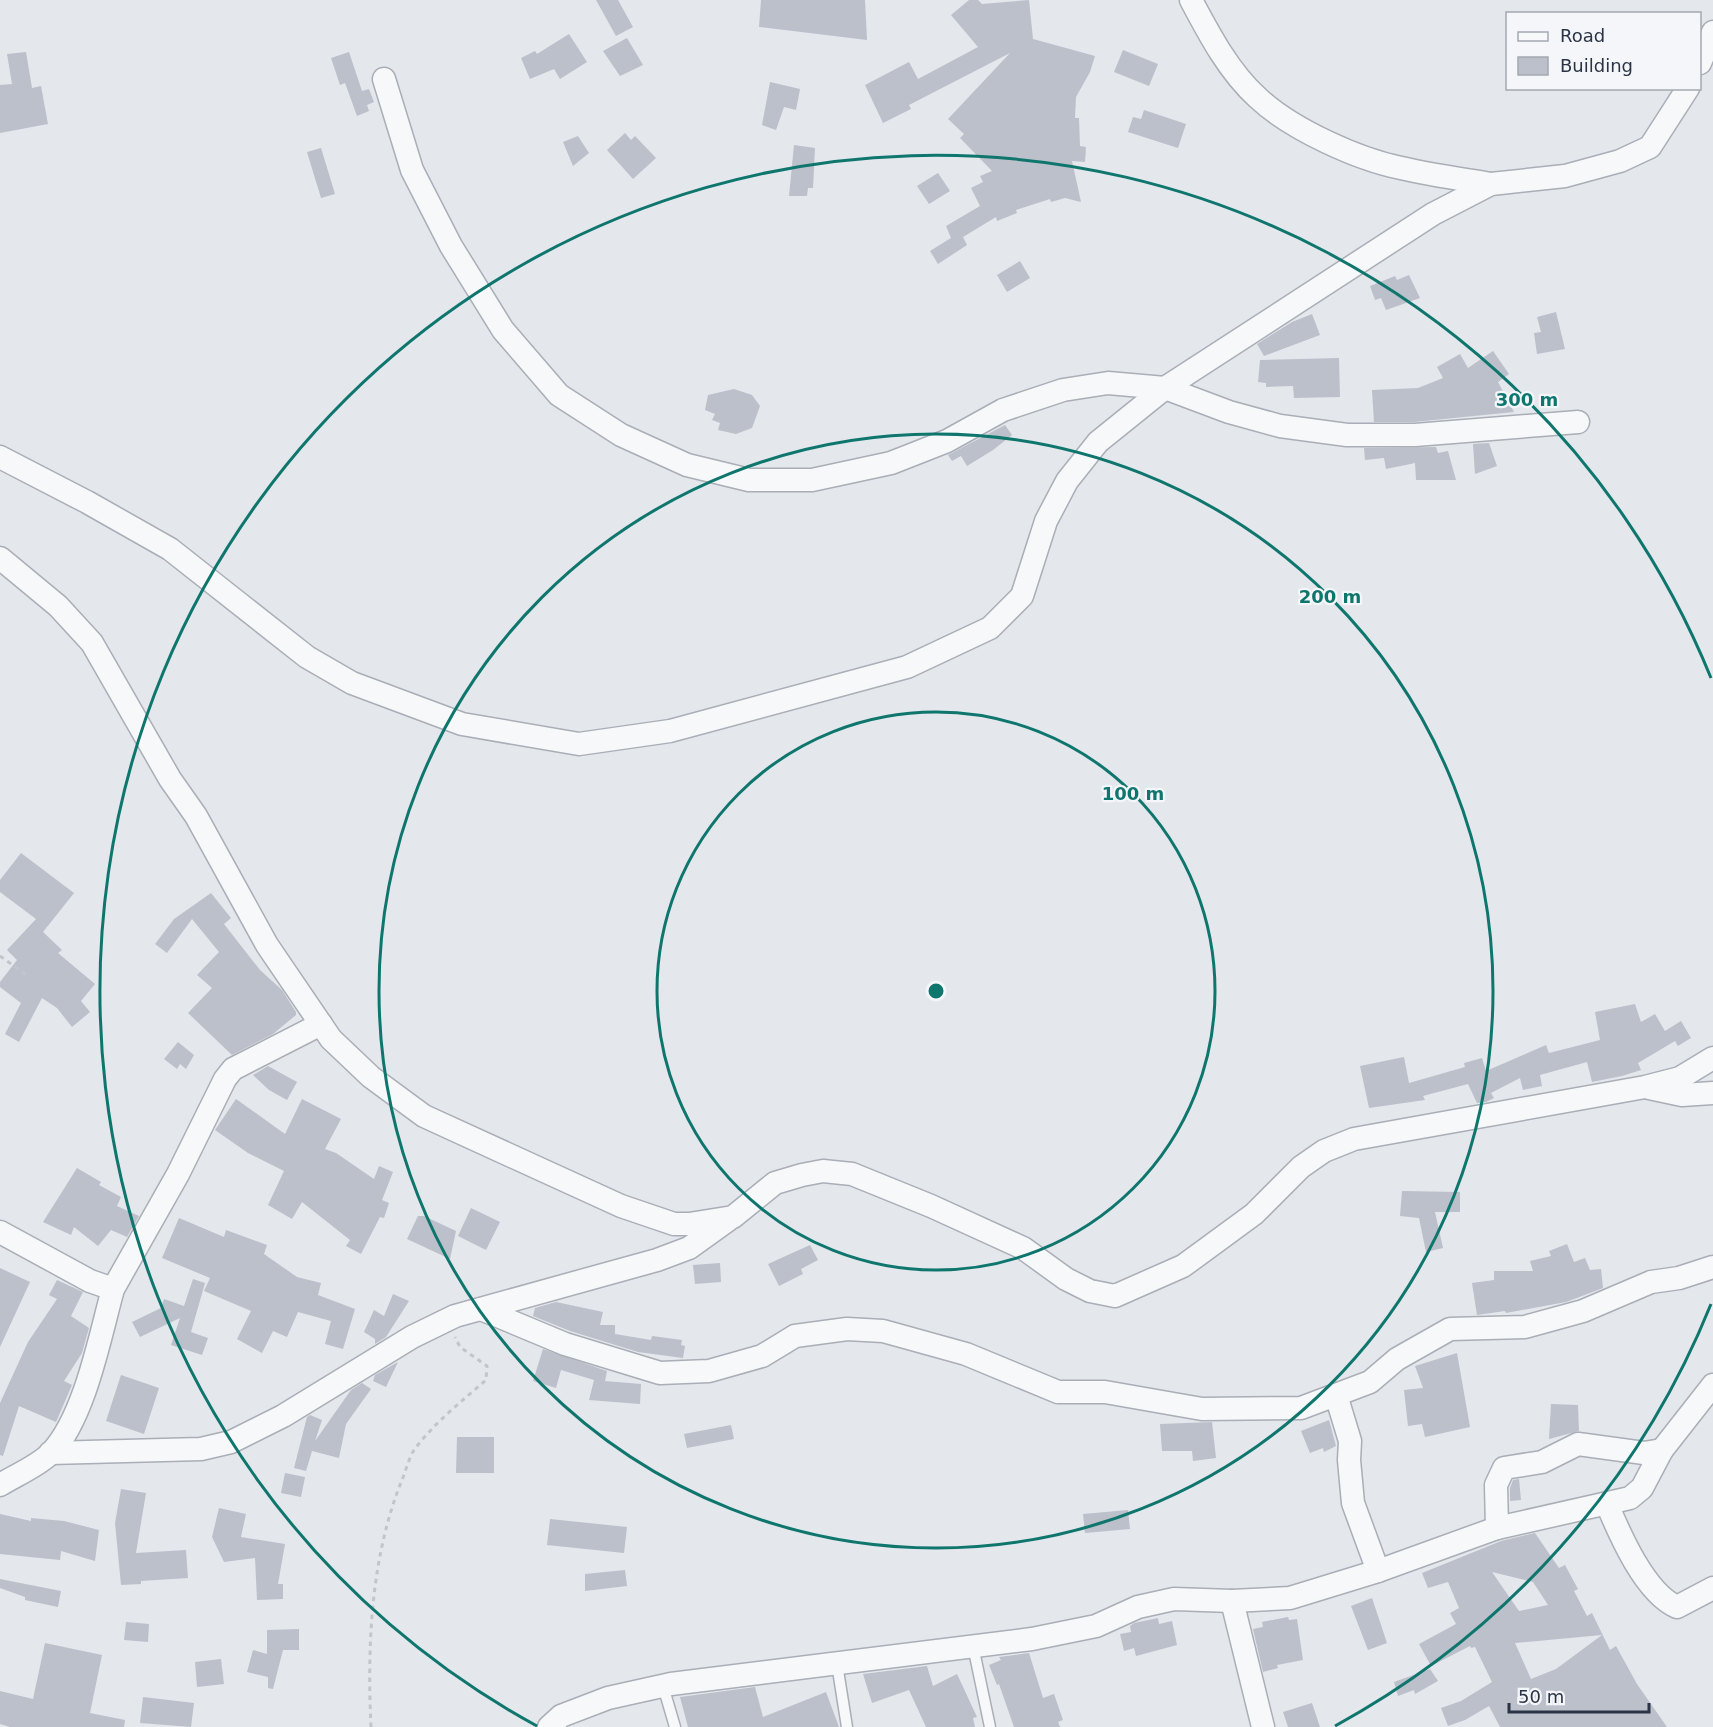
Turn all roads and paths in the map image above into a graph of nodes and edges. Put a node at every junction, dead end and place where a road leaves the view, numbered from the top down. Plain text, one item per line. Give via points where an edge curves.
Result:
1 (1191, 0) edge
2 (1713, 32) edge
3 (1701, 61) edge
4 (384, 79) dead end
5 (1687, 90) edge
6 (1491, 184) junction
7 (1165, 388) junction
8 (1578, 422) dead end
9 (0, 457) edge
10 (0, 558) edge
11 (0, 956) edge
12 (28, 976) dead end
13 (321, 1024) junction
14 (1713, 1058) edge
15 (1645, 1086) junction
16 (1713, 1093) edge
17 (733, 1217) junction
18 (0, 1232) edge
19 (1713, 1267) edge
20 (113, 1289) junction
21 (481, 1310) junction
22 (455, 1316) junction
23 (1713, 1385) edge
24 (1336, 1395) junction
25 (1662, 1450) junction
26 (50, 1454) junction
27 (0, 1485) edge
28 (1608, 1504) junction
29 (1497, 1528) junction
30 (1378, 1571) junction
31 (1713, 1588) edge
32 (1232, 1601) junction
33 (973, 1646) junction
34 (837, 1664) junction
35 (663, 1686) junction
36 (371, 1727) edge
37 (549, 1727) edge
38 (675, 1727) edge
39 (847, 1727) edge
40 (990, 1727) edge
41 (1263, 1727) edge

1 - 6 street via 1226,60 1257,98 1293,123 1345,149 1399,168
2 - 3 street
4 - 7 street via 412,170 451,246 503,330 559,396 621,435 687,465 749,480 812,480 891,463 946,441 1003,410 1063,390 1108,383
5 - 6 street via 1650,147 1620,161 1565,176
6 - 7 street via 1433,214
7 - 8 street via 1280,426 1347,435 1415,435
7 - 9 street via 1098,442 1067,481 1046,521 1022,596 990,628 908,667 670,731 579,744 462,724 352,683 307,657 170,549
10 - 13 street via 58,606 92,643 170,779 196,816 267,945
11 - 12 path
13 - 17 street via 331,1039 371,1077 424,1116 477,1141 621,1206 674,1224
13 - 20 street via 233,1069 225,1078 178,1174
14 - 15 street via 1680,1078
15 - 16 street via 1683,1095
15 - 17 street via 1354,1139 1324,1151 1301,1167 1254,1214 1184,1266 1115,1296 1090,1291 1066,1280 1023,1248 852,1174 823,1171 775,1183
17 - 21 street via 689,1248 657,1260
18 - 20 street via 90,1281
19 - 24 street via 1651,1282 1583,1311 1525,1327 1450,1329 1397,1359 1370,1382
20 - 26 street via 77,1412
21 - 22 street
21 - 24 street via 565,1344 660,1373 709,1371 762,1356 795,1336 847,1329 883,1331 966,1354 1058,1392 1105,1392 1202,1409 1249,1410 1301,1408
22 - 26 street via 231,1442 201,1449
22 - 36 path via 451,1332 460,1347 487,1366 486,1380 414,1451 396,1496 378,1569 370,1654
23 - 25 street
24 - 30 street via 1350,1441 1353,1503
25 - 28 street via 1642,1488 1630,1498
25 - 29 street via 1644,1453 1578,1444 1542,1462 1504,1468 1496,1485
26 - 27 street
28 - 29 street
28 - 31 street via 1634,1559 1665,1602 1677,1607
29 - 30 street
30 - 32 street via 1290,1598
32 - 33 street via 1174,1599 1138,1607 1096,1626
32 - 41 street
33 - 34 street
33 - 40 lane
34 - 35 street
34 - 39 lane
35 - 37 street via 608,1698 561,1716
35 - 38 lane

